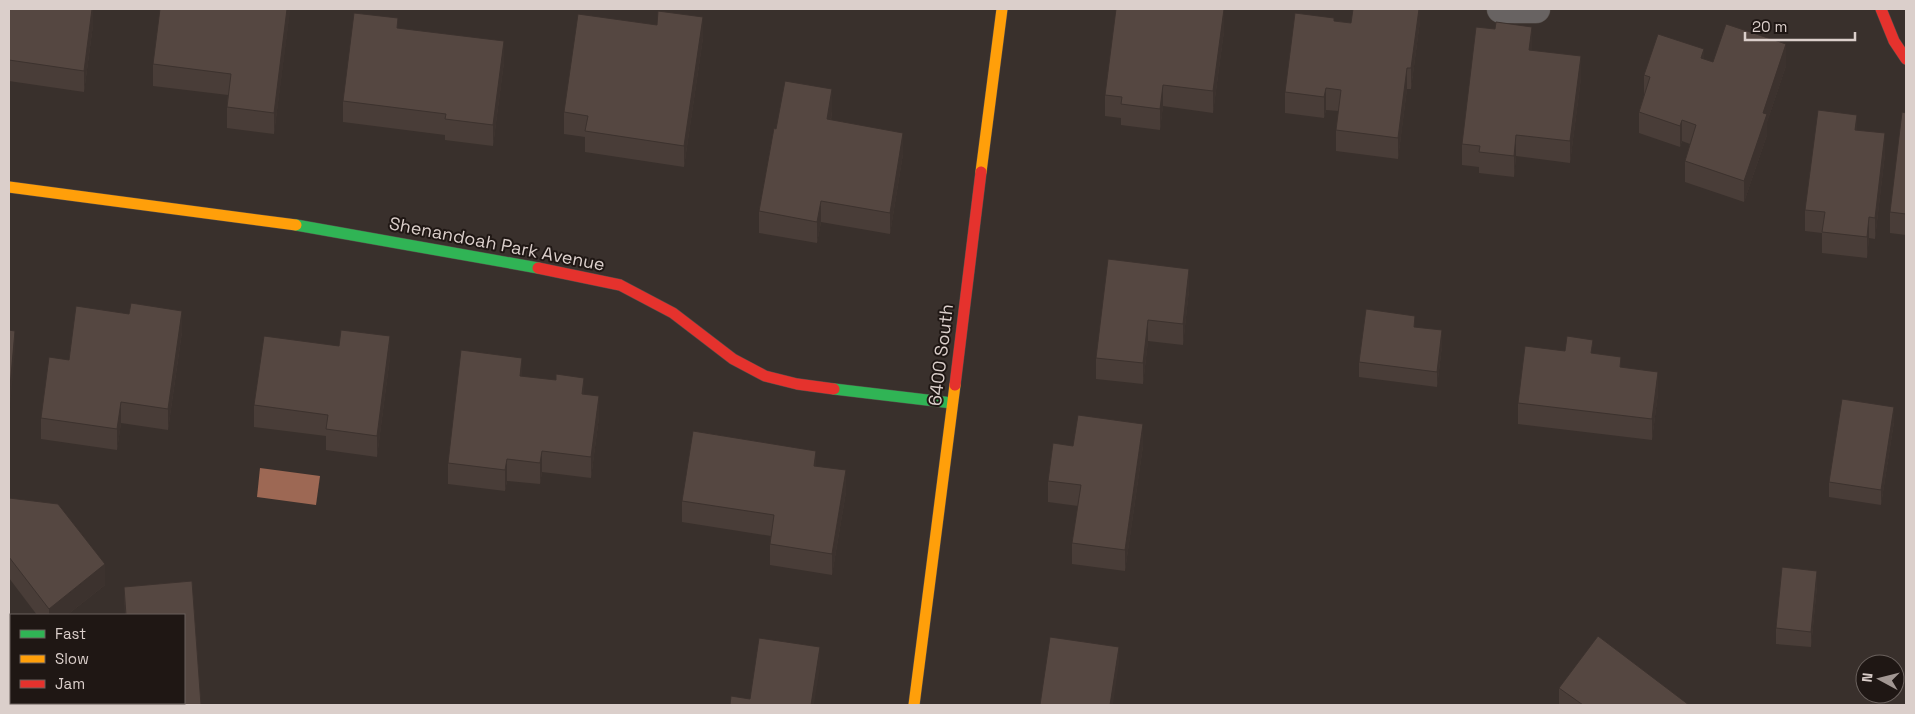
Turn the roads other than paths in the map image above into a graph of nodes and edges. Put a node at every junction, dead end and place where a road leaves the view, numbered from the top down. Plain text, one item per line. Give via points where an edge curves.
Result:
1 (1002, 9) edge
2 (1502, 9) edge
3 (1536, 9) edge
4 (1882, 9) edge
5 (1906, 59) edge
6 (9, 186) edge
7 (952, 403) junction
8 (914, 705) edge

1 - 7 street, 6400 South
2 - 3 street
4 - 5 street via 1890,34
6 - 7 street, Shenandoah Park Avenue via 279,222 512,262 620,285 673,313 733,359 765,376 797,384
7 - 8 street, 6400 South

